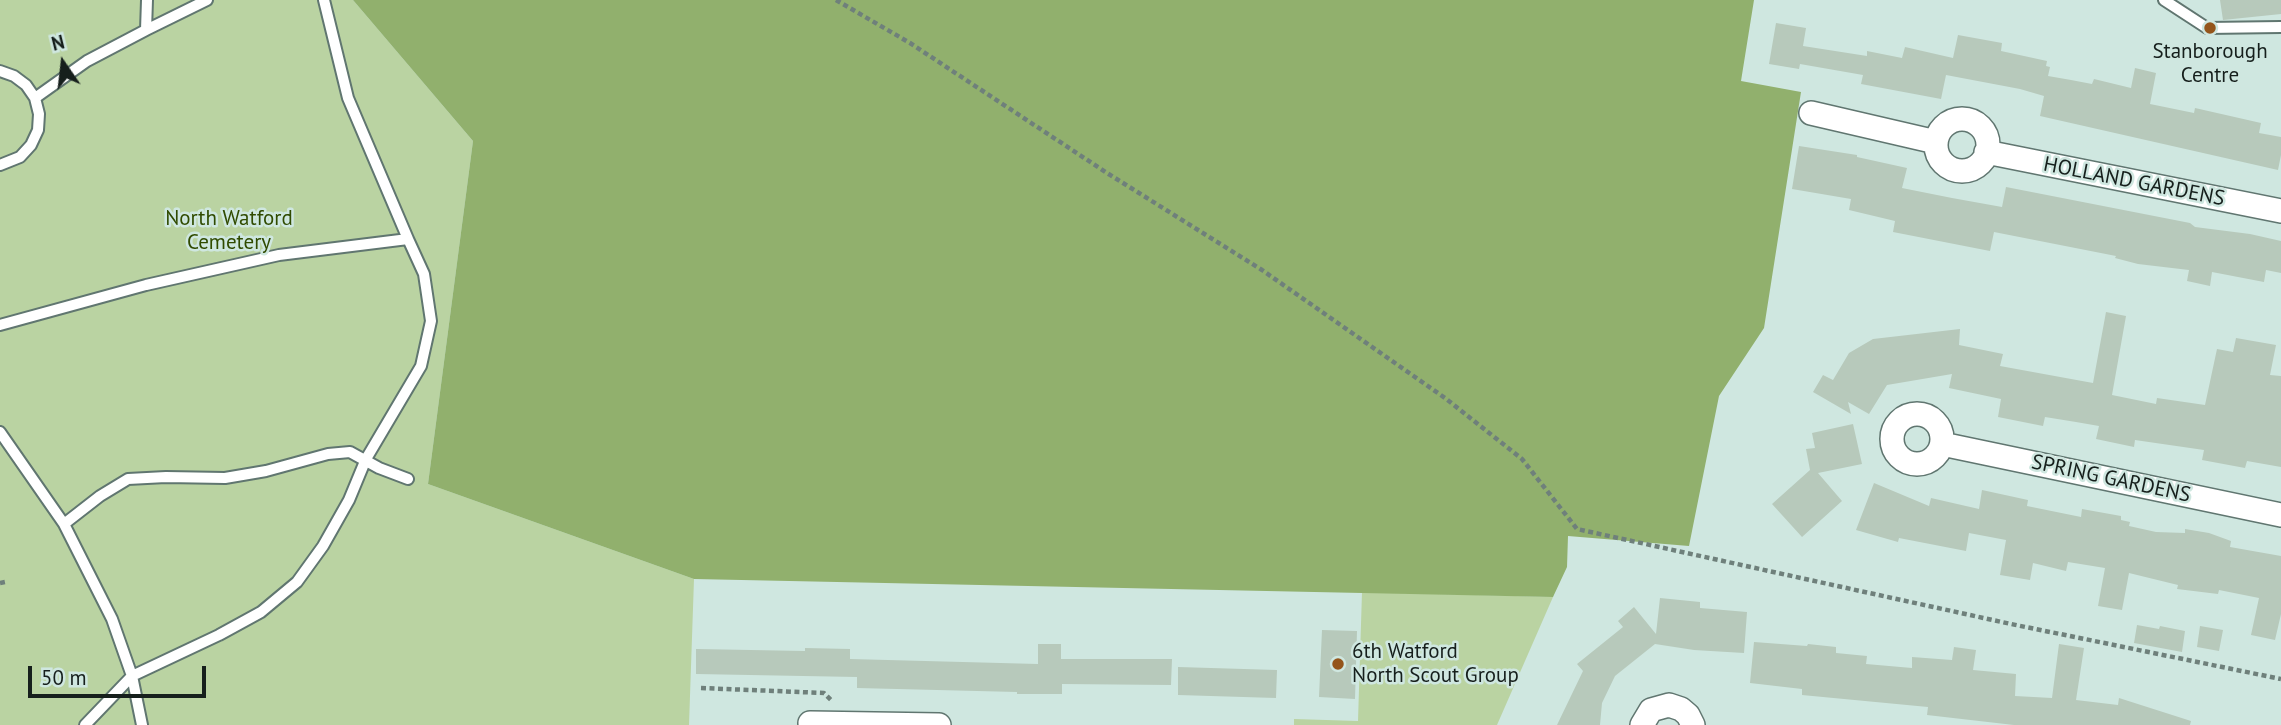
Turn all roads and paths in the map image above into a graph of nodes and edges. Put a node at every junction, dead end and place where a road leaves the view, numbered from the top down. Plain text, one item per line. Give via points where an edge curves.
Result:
1 (147, 0) edge
2 (207, 0) edge
3 (324, 0) edge
4 (836, 0) edge
5 (2164, 0) edge
6 (2281, 27) edge
7 (146, 30) junction
8 (0, 71) edge
9 (35, 98) junction
10 (1811, 113) dead end
11 (1936, 142) junction
12 (1986, 152) junction
13 (0, 165) edge
14 (2281, 211) edge
15 (408, 239) junction
16 (0, 325) edge
17 (0, 432) edge
18 (1942, 444) dead end
19 (366, 459) junction
20 (408, 479) dead end
21 (2281, 514) edge
22 (64, 524) junction
23 (132, 676) junction
24 (2281, 679) edge
25 (701, 688) dead end
26 (810, 723) dead end
27 (837, 724) edge
28 (85, 725) edge
29 (142, 725) edge
30 (939, 725) edge
31 (1642, 725) edge
32 (1693, 725) edge

1 - 7 lane
2 - 7 lane
3 - 15 lane via 348,98
4 - 24 path via 1262,270 1445,398 1522,458 1577,529
5 - 6 lane via 2207,28
7 - 9 lane via 87,61
8 - 9 lane via 14,76
9 - 13 lane via 38,130 31,145 20,157
10 - 11 street
11 - 12 street via 1940,159 1956,171 1974,168
11 - 12 street via 1947,124 1965,120 1983,131
12 - 14 street, HOLLAND GARDENS
15 - 16 lane via 279,255
15 - 19 lane via 424,274 431,321 421,366
17 - 22 lane
18 - 21 street, SPRING GARDENS
19 - 20 lane
19 - 22 lane via 350,452 225,478 128,480
19 - 23 lane via 349,500 297,582 261,611 219,635
22 - 23 lane via 112,619
23 - 28 lane
23 - 29 lane
25 - 27 path via 824,693 837,706
26 - 27 street
27 - 30 street
31 - 32 street via 1651,710 1669,705 1681,709

